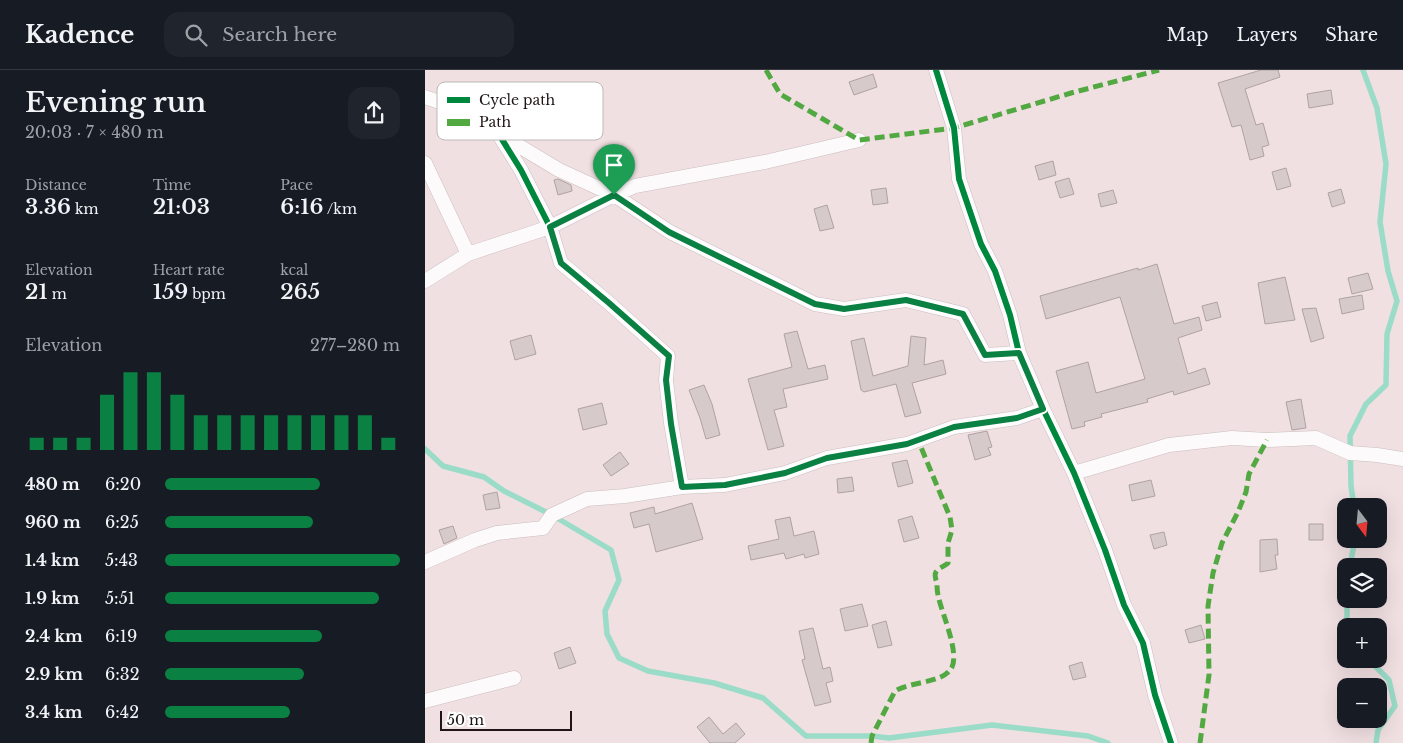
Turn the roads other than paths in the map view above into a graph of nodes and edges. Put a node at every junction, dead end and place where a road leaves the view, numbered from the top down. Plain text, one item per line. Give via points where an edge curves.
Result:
1 (936, 70) edge
2 (425, 97) edge
3 (437, 101) edge
4 (502, 140) edge
5 (510, 140) edge
6 (859, 140) dead end
7 (425, 163) edge
8 (614, 195) junction
9 (550, 227) junction
10 (468, 254) junction
11 (425, 281) edge
12 (1019, 353) junction
13 (1043, 409) junction
14 (1403, 459) edge
15 (1074, 473) junction
16 (682, 487) junction
17 (425, 562) edge
18 (514, 678) dead end
19 (425, 701) edge
20 (1171, 743) edge

1 - 12 street via 954,128 959,179 981,244 995,271
2 - 3 street
4 - 9 street
5 - 8 street via 559,170
6 - 8 street via 765,162 635,186
7 - 10 street
8 - 9 street
8 - 12 street via 669,232 815,304 844,309 906,300 915,302 963,314 985,355
9 - 10 street
9 - 16 street via 561,263 669,356 666,380
10 - 11 street
12 - 13 street
13 - 15 street
13 - 16 street via 1017,418 954,427 907,444 827,458 785,473 725,485
14 - 15 street via 1350,453 1316,438 1232,438 1169,445
15 - 20 street via 1124,605 1143,643
16 - 17 street via 587,499 552,515 543,528 497,533
18 - 19 street

